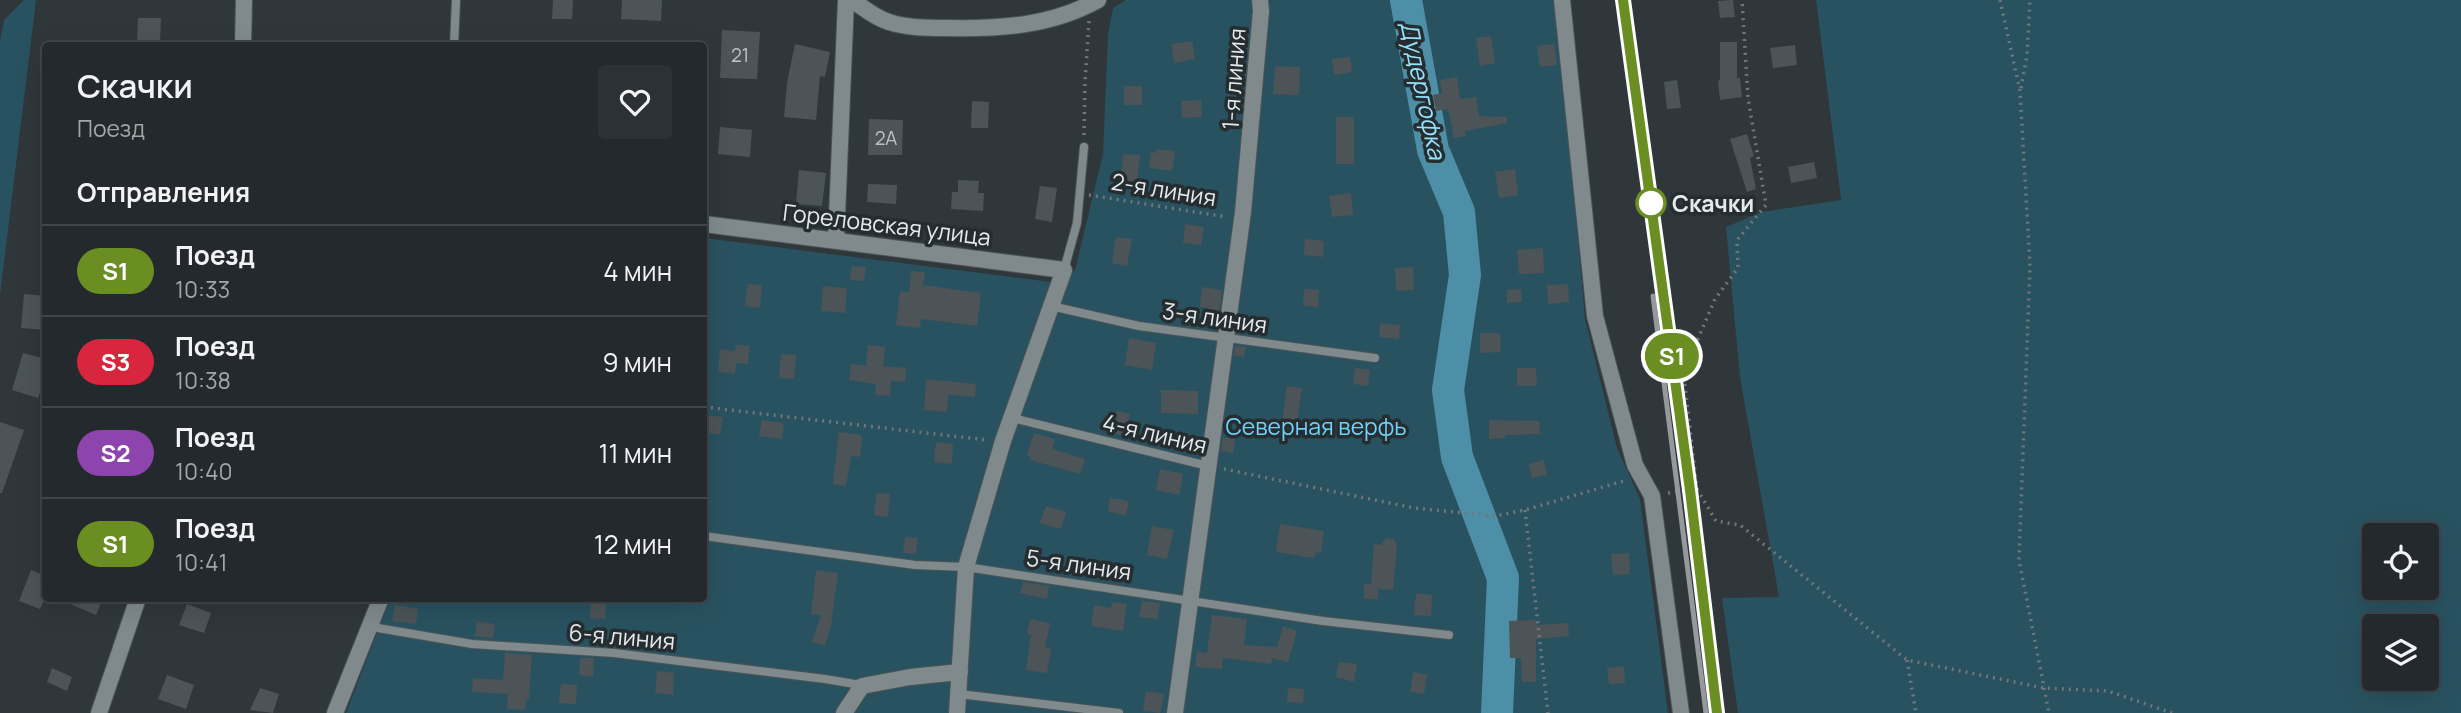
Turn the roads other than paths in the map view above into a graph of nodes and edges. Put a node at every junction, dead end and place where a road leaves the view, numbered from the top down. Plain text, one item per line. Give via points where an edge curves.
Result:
1 (244, 0) edge
2 (456, 0) edge
3 (846, 0) edge
4 (852, 0) edge
5 (1260, 0) edge
6 (1562, 0) edge
7 (1094, 2) edge
8 (243, 42) edge
9 (454, 42) edge
10 (1084, 147) road end
11 (707, 224) edge
12 (836, 240) junction
13 (1063, 270) junction
14 (1051, 306) junction
15 (1225, 339) junction
16 (1375, 358) dead end
17 (1012, 418) junction
18 (1208, 466) junction
19 (707, 536) edge
20 (966, 567) junction
21 (1189, 599) junction
22 (137, 602) edge
23 (380, 602) edge
24 (373, 628) junction
25 (1449, 635) dead end
26 (960, 673) junction
27 (862, 686) junction
28 (959, 694) junction
29 (99, 713) edge
30 (335, 713) edge
31 (844, 713) edge
32 (957, 713) edge
33 (1119, 713) edge
34 (1175, 713) edge
35 (1682, 713) edge

1 - 8 street
2 - 9 lane
3 - 12 street
4 - 7 street via 889,22 988,29 1049,21
5 - 15 street, 1-я линия via 1249,161
6 - 35 street via 1595,316 1635,465 1652,496
10 - 13 lane via 1077,223
11 - 12 street, Гореловская улица
12 - 13 street, Гореловская улица
13 - 14 street
14 - 15 lane, 3-я линия
14 - 17 street
15 - 16 lane, 3-я линия
15 - 18 street, 1-я линия
17 - 18 lane, 4-я линия
17 - 20 street
18 - 21 street, 1-я линия
19 - 20 lane, 5-я линия via 915,565
20 - 21 lane, 5-я линия
20 - 26 street
21 - 25 lane, 5-я линия
21 - 34 street, 1-я линия
22 - 29 street
23 - 24 street
24 - 27 lane, 6-я линия via 471,644 614,653
24 - 30 street
26 - 27 street
26 - 28 street
27 - 31 street
28 - 32 street
28 - 33 lane

